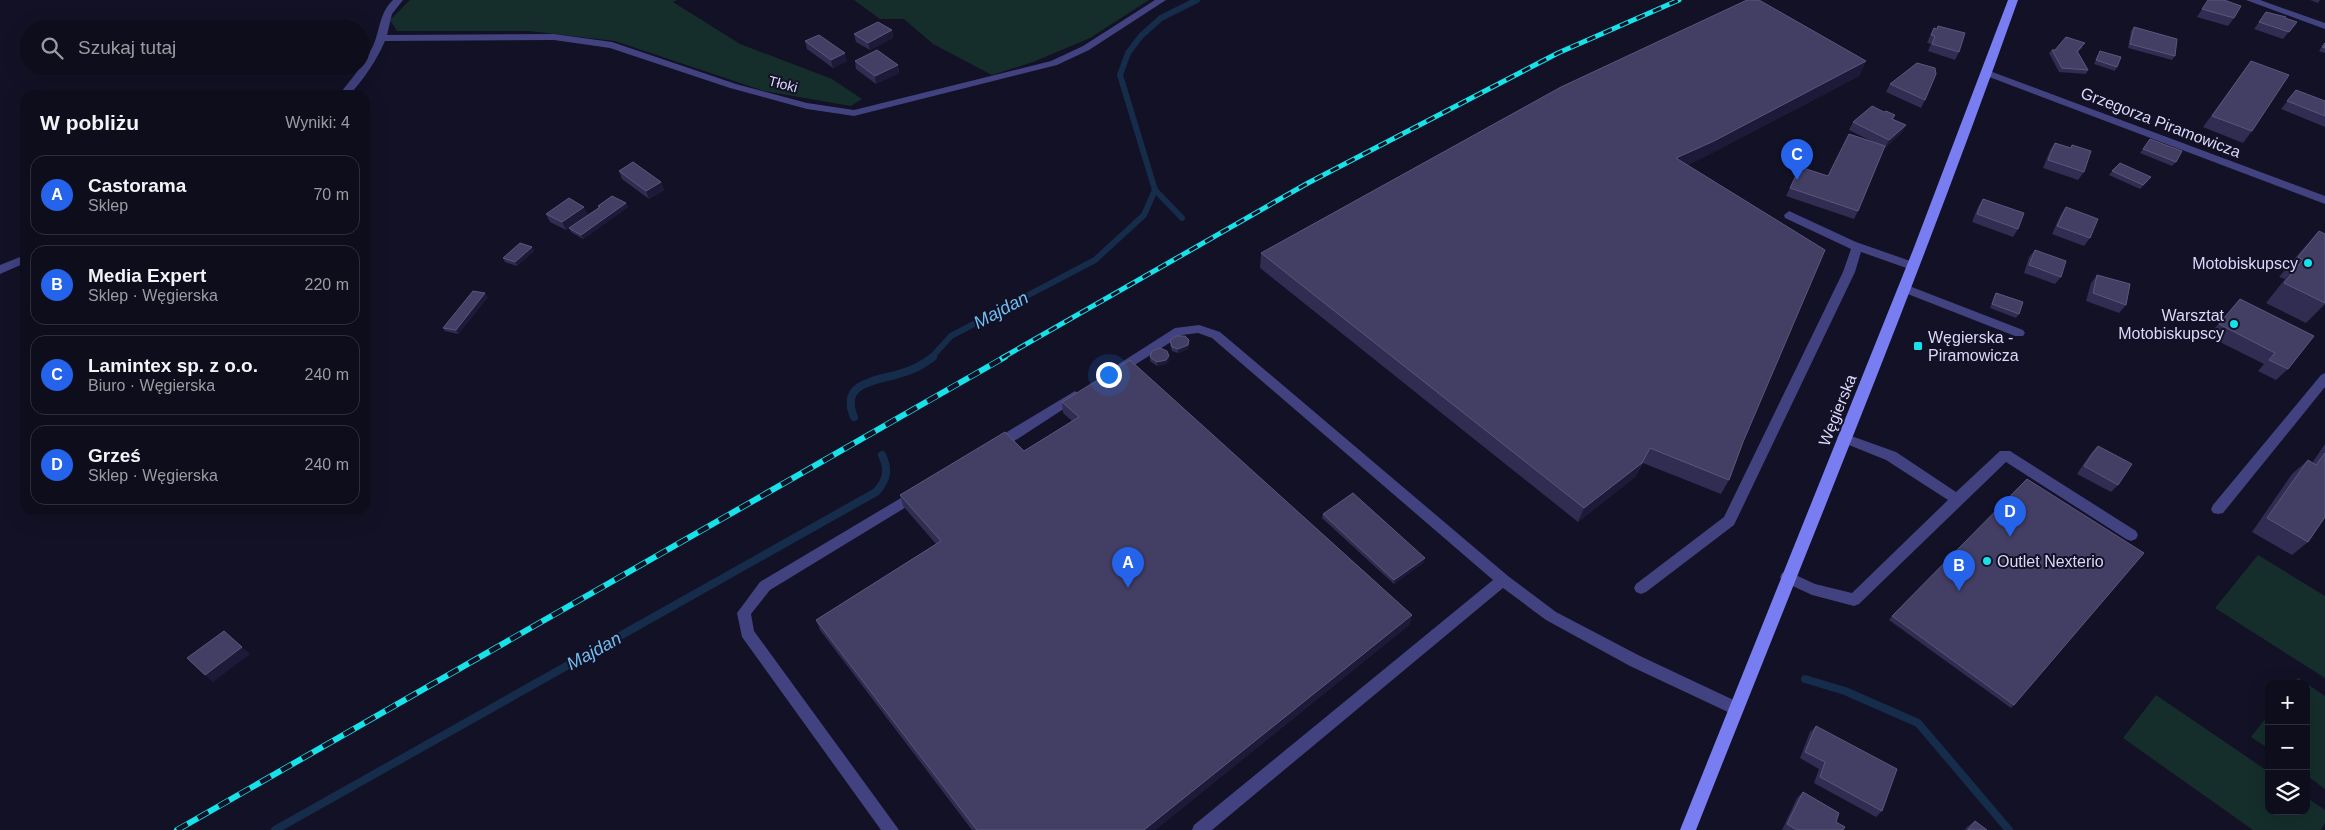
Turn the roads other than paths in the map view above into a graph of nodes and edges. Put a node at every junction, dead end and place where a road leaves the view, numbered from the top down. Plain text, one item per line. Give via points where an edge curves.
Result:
1 (398, 0) edge
2 (1161, 0) edge
3 (2013, 0) edge
4 (2251, 0) edge
5 (2325, 26) edge
6 (381, 38) junction
7 (370, 58) edge
8 (1987, 73) junction
9 (361, 75) edge
10 (349, 90) edge
11 (2325, 200) edge
12 (1789, 215) dead end
13 (1857, 246) junction
14 (20, 261) edge
15 (1912, 266) junction
16 (0, 270) edge
17 (1904, 288) junction
18 (2019, 333) dead end
19 (1107, 376) edge
20 (2325, 378) edge
21 (1083, 391) edge
22 (1843, 438) junction
23 (984, 452) edge
24 (925, 488) edge
25 (1957, 499) junction
26 (2218, 509) dead end
27 (2131, 535) dead end
28 (1787, 577) junction
29 (1503, 580) junction
30 (1641, 588) dead end
31 (1735, 708) junction
32 (891, 830) edge
33 (1200, 830) edge
34 (1688, 830) edge

1 - 6 street via 383,20
2 - 6 street, Tłoki via 1086,48 1054,63 894,105 854,112 807,106 602,44 554,37
3 - 8 main road, Węgierska
4 - 5 street
6 - 7 street
8 - 11 street, Grzegorza Piramowicza
8 - 15 main road, Węgierska
9 - 10 street
12 - 13 street
13 - 15 street
13 - 30 street via 1849,272 1729,521
14 - 16 street
15 - 17 main road, Węgierska
17 - 18 street
17 - 22 main road, Węgierska
19 - 29 street via 1180,331 1199,329 1216,335
20 - 26 street
21 - 23 street
22 - 25 street via 1891,456
22 - 28 main road, Węgierska
24 - 32 street via 765,586 744,613 747,633
25 - 27 street via 2005,455
25 - 28 street via 1854,600 1812,589
28 - 31 main road, Węgierska
29 - 31 street via 1551,616 1635,661
29 - 33 street
31 - 34 main road, Węgierska

